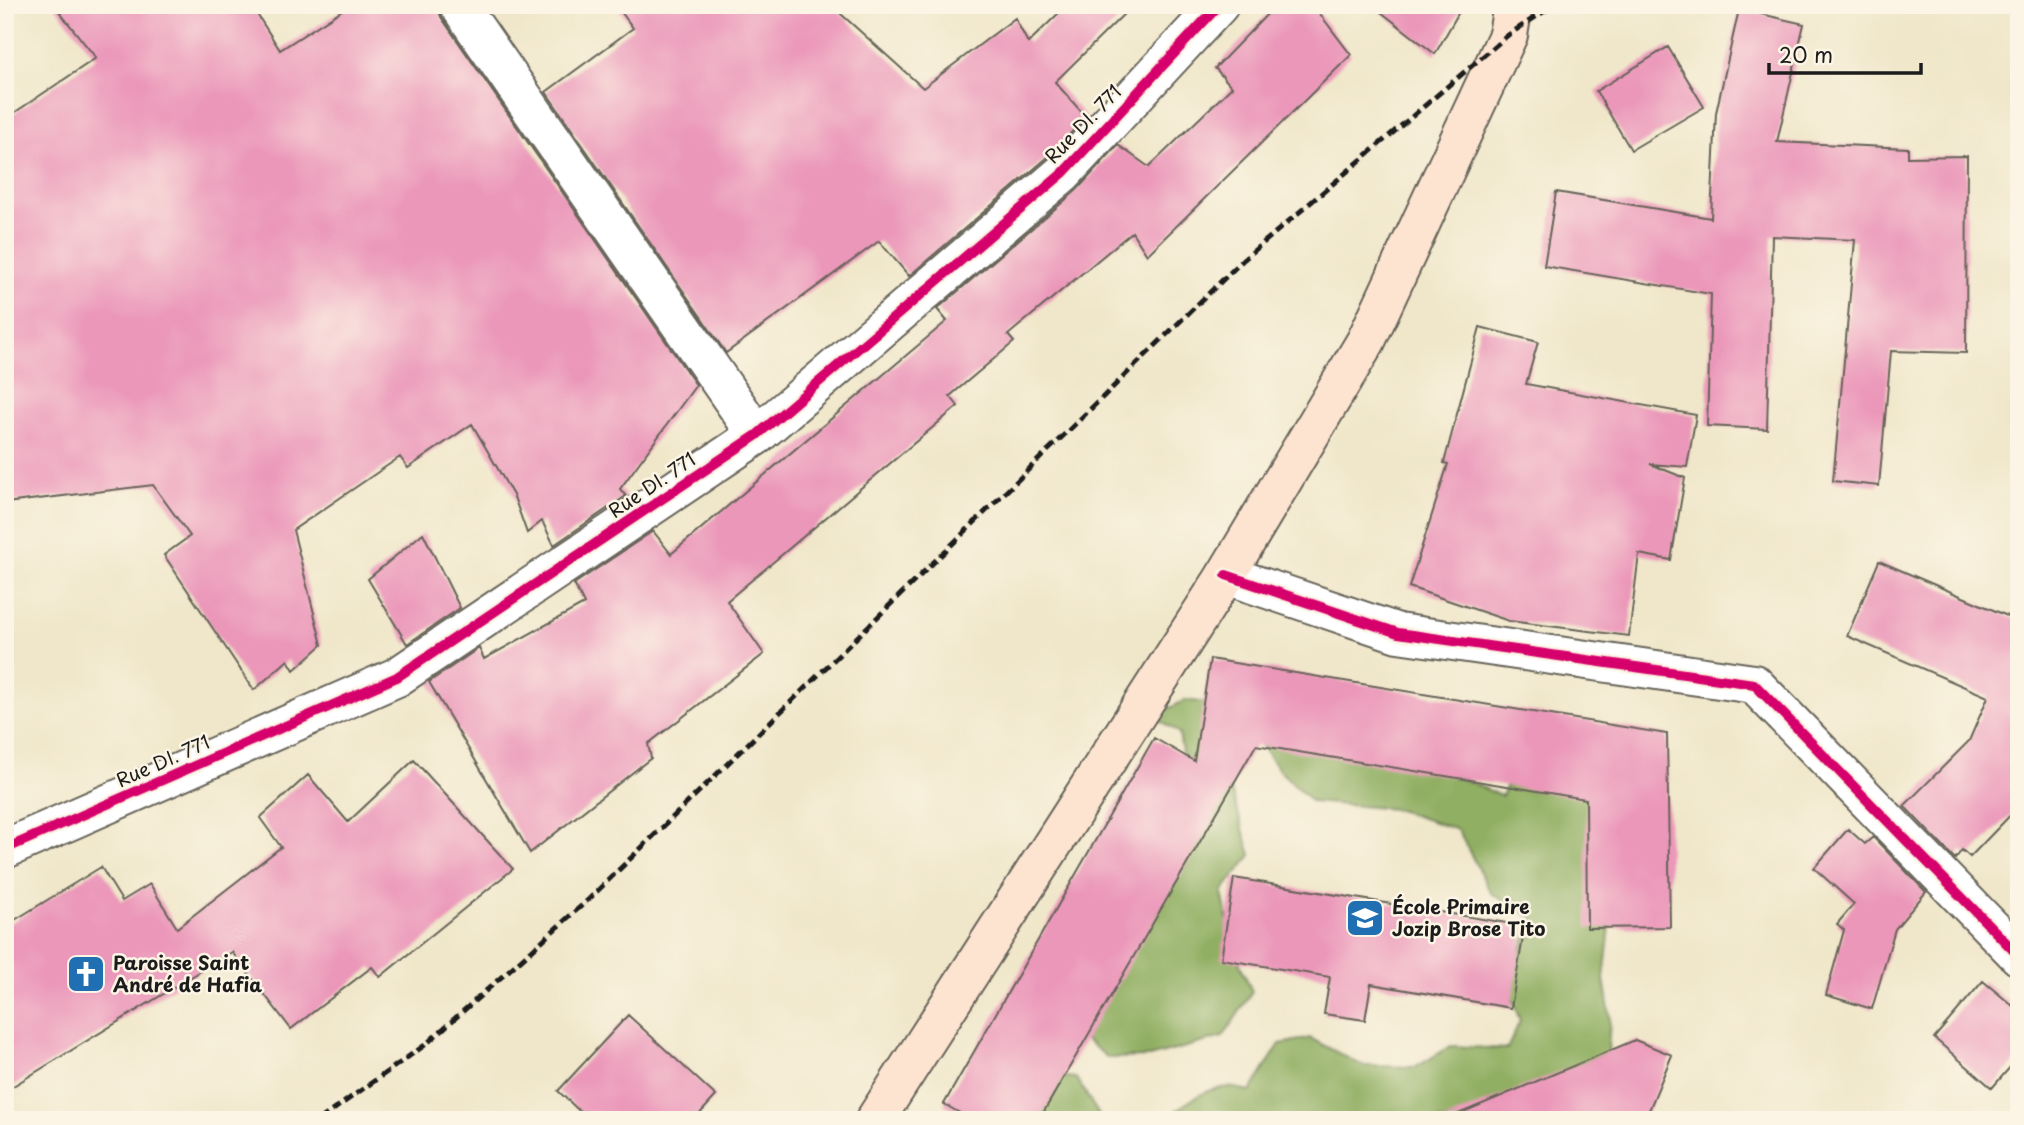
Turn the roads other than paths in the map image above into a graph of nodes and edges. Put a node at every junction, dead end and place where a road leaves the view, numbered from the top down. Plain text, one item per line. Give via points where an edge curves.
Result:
1 (460, 5) edge
2 (1219, 5) edge
3 (1513, 5) edge
4 (757, 435) junction
5 (1226, 575) junction
6 (5, 849) edge
7 (2019, 956) edge
8 (875, 1120) edge

1 - 4 street
2 - 4 street, Rue DI. 771 via 1063,173
3 - 5 main road via 1508,35 1366,341
4 - 6 street, Rue DI. 771 via 397,677
5 - 7 street via 1398,633 1754,684
5 - 8 main road

